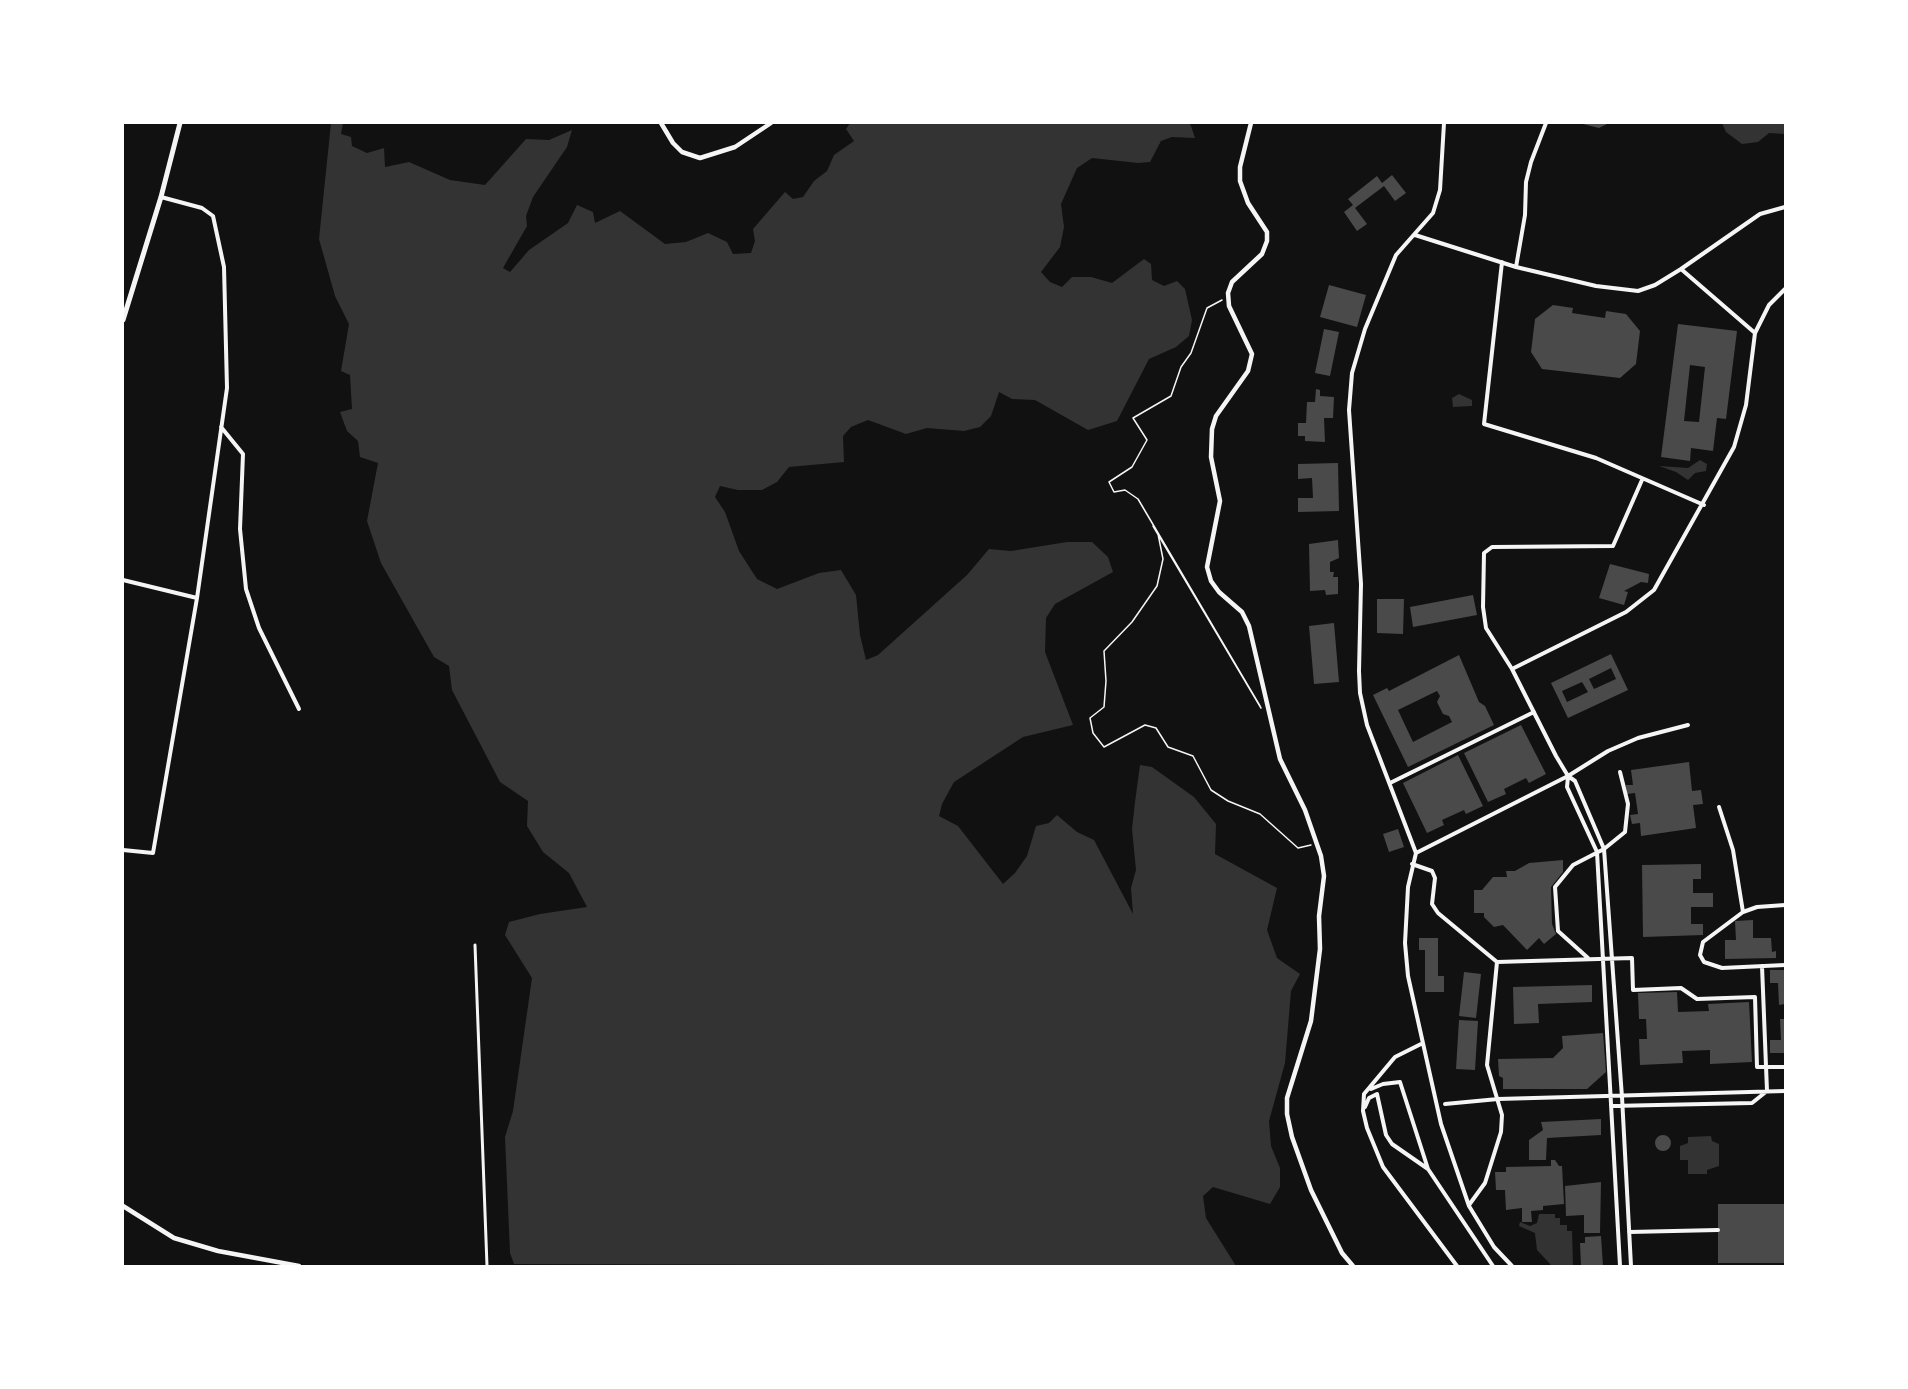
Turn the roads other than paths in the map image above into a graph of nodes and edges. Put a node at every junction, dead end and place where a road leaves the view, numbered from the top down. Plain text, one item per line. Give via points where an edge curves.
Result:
1 (180, 123) edge
2 (661, 123) edge
3 (771, 123) edge
4 (1251, 123) edge
5 (1444, 123) edge
6 (1546, 123) edge
7 (161, 197) junction
8 (1785, 207) edge
9 (1415, 235) junction
10 (1502, 262) junction
11 (1516, 267) junction
12 (1681, 269) junction
13 (1785, 289) edge
14 (123, 320) edge
15 (1755, 333) junction
16 (220, 426) junction
17 (1642, 480) junction
18 (1704, 505) junction
19 (123, 580) edge
20 (197, 598) junction
21 (1512, 669) junction
22 (299, 709) dead end
23 (1534, 712) junction
24 (1688, 725) dead end
25 (1620, 772) dead end
26 (1568, 776) junction
27 (1390, 783) junction
28 (1719, 807) dead end
29 (1604, 849) junction
30 (123, 850) edge
31 (1597, 852) junction
32 (1416, 853) junction
33 (1412, 864) junction
34 (1785, 905) edge
35 (1743, 912) junction
36 (475, 945) dead end
37 (1603, 958) junction
38 (1613, 958) junction
39 (1589, 959) junction
40 (1497, 962) junction
41 (1785, 965) edge
42 (1762, 966) junction
43 (1422, 1044) junction
44 (1766, 1067) junction
45 (1785, 1067) edge
46 (1785, 1091) edge
47 (1767, 1092) junction
48 (1364, 1094) junction
49 (1610, 1097) junction
50 (1622, 1097) junction
51 (1498, 1099) junction
52 (1445, 1104) dead end
53 (1611, 1106) junction
54 (1623, 1106) junction
55 (1363, 1111) junction
56 (1428, 1169) junction
57 (123, 1206) edge
58 (1468, 1206) junction
59 (1718, 1230) dead end
60 (1629, 1232) junction
61 (299, 1266) edge
62 (487, 1266) edge
63 (1353, 1266) edge
64 (1457, 1266) edge
65 (1492, 1266) edge
66 (1512, 1266) edge
67 (1620, 1266) edge
68 (1630, 1266) edge

1 - 7 main road
2 - 3 street via 682,152 700,158 735,147
4 - 63 street via 1240,181 1248,203 1267,232 1267,241 1262,254 1232,282 1229,298 1229,306 1252,354 1248,371 1216,416 1212,429 1211,457 1220,501 1208,567 1219,592 1242,612 1249,626 1285,774 1305,810 1321,856 1324,876 1320,949 1311,1021 1287,1098 1287,1113 1311,1190 1342,1253
5 - 9 street via 1440,190 1433,213
6 - 11 street via 1526,182
7 - 14 main road
7 - 16 street via 202,208 213,216 217,230 224,267 228,345 227,388
8 - 12 street via 1760,214
9 - 10 street
9 - 27 street via 1396,255 1365,329 1352,373 1348,410 1361,563 1360,693 1367,725
10 - 11 street
10 - 17 street via 1484,424 1596,458
11 - 12 street via 1596,286 1638,291
12 - 15 street
13 - 15 street via 1769,305
15 - 18 street via 1746,405 1734,447
16 - 20 street
16 - 22 street via 243,454 240,529 246,589 259,628
17 - 18 street
17 - 21 street via 1613,546 1492,547 1484,553 1486,628
18 - 21 street via 1654,590 1626,612
19 - 20 street
20 - 30 street via 153,853
21 - 23 street
23 - 26 street
23 - 27 street
24 - 26 street via 1638,738
25 - 29 street via 1628,817 1624,832
26 - 29 street via 1575,781
26 - 31 street via 1567,787
26 - 32 street
27 - 32 street
28 - 35 street via 1733,850
29 - 31 street
29 - 38 street
31 - 37 street
31 - 39 street via 1573,865 1555,887 1558,931
32 - 33 street
33 - 40 street via 1432,871 1435,878 1431,904 1438,913
33 - 43 street via 1405,943
34 - 35 street
35 - 42 street via 1703,942 1700,955 1704,962 1722,968
36 - 62 street
37 - 38 street
37 - 39 street
37 - 49 street
38 - 44 street via 1632,958 1633,990 1681,988 1697,999 1755,997 1757,1068
38 - 50 street
39 - 40 street
40 - 51 street via 1488,1065
41 - 42 street
42 - 44 street
43 - 48 street via 1395,1057
43 - 58 street via 1441,1124
44 - 45 street
44 - 47 street
46 - 47 street
47 - 50 street
47 - 54 street via 1752,1103
48 - 55 street
48 - 56 street via 1383,1084 1400,1082
49 - 50 street
49 - 51 street
49 - 53 street
50 - 54 street
51 - 52 street
51 - 58 street via 1502,1115 1497,1152 1485,1183
53 - 54 street
53 - 67 street
54 - 60 street
55 - 56 street via 1369,1098 1377,1094 1386,1135 1392,1144
55 - 64 street via 1383,1167
56 - 65 street
57 - 61 street via 174,1238 218,1251
58 - 66 street
59 - 60 street
60 - 68 street

